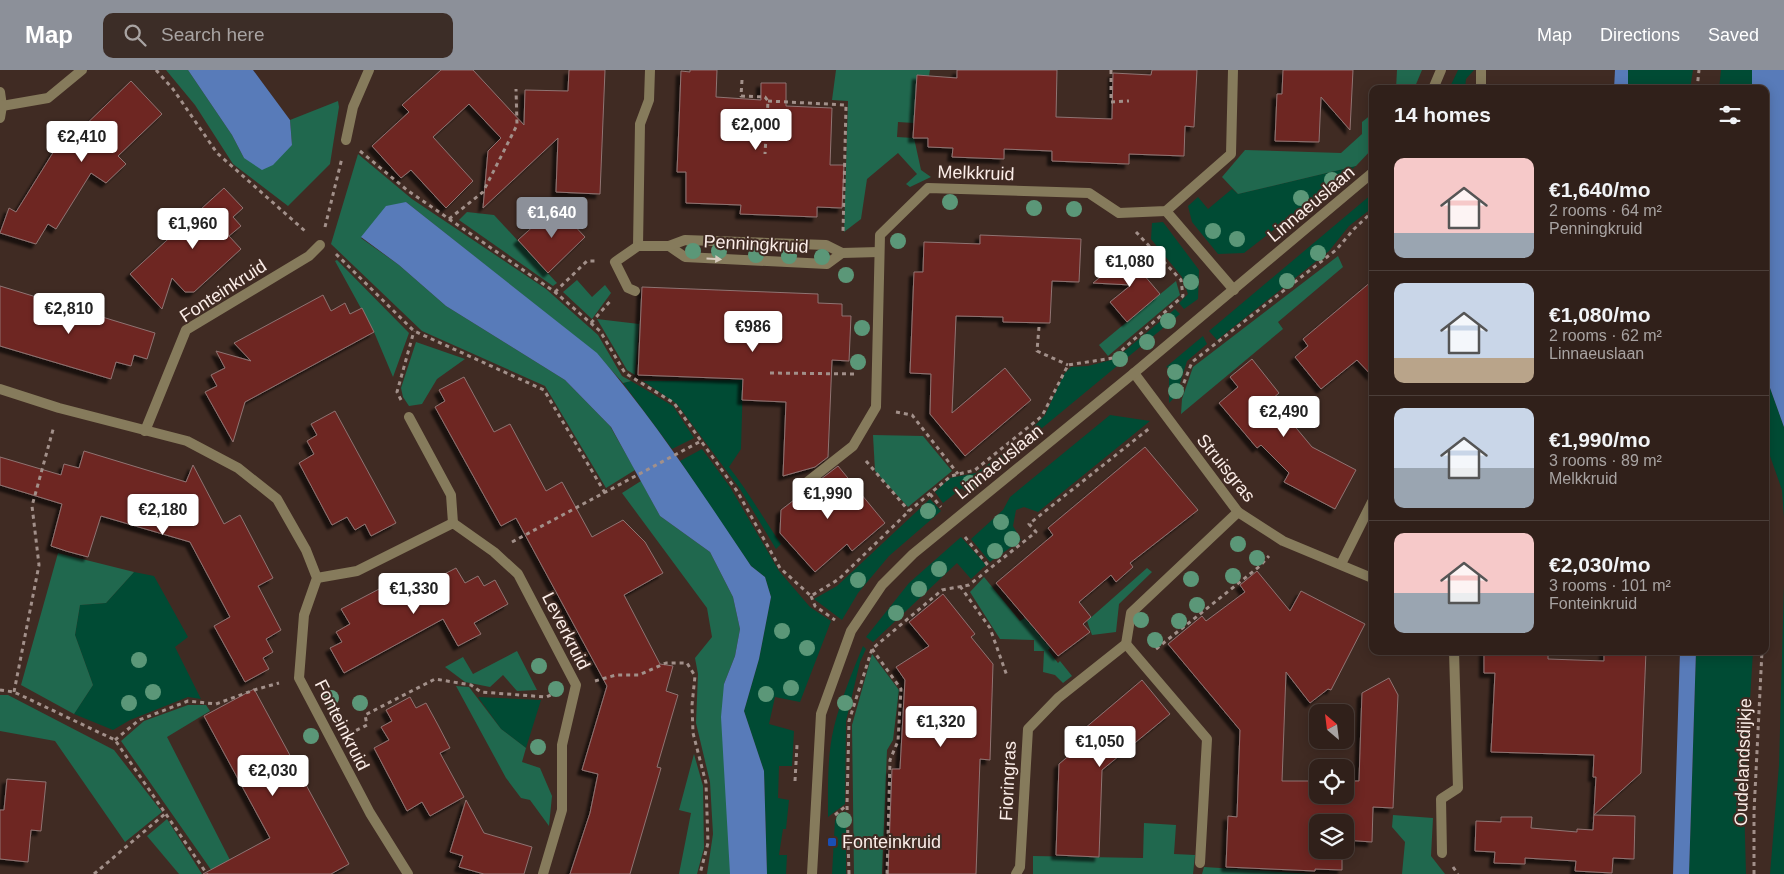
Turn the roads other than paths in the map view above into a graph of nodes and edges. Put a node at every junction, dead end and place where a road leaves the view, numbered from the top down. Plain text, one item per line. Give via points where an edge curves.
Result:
1 (82, 70) edge
2 (369, 70) edge
3 (650, 70) edge
4 (1232, 70) edge
5 (1441, 70) edge
6 (1481, 70) edge
7 (1435, 85) edge
8 (1481, 85) edge
9 (0, 92) edge
10 (2, 106) junction
11 (0, 118) edge
12 (346, 140) road end
13 (1369, 176) edge
14 (1166, 211) junction
15 (320, 245) road end
16 (638, 246) junction
17 (669, 246) junction
18 (878, 252) junction
19 (842, 253) junction
20 (1234, 290) junction
21 (635, 291) dead end
22 (1134, 373) junction
23 (0, 389) edge
24 (408, 417) road end
25 (145, 431) junction
26 (806, 483) dead end
27 (1369, 508) edge
28 (1238, 512) junction
29 (453, 523) junction
30 (1341, 564) junction
31 (1369, 577) edge
32 (316, 578) junction
33 (1126, 644) junction
34 (1454, 655) edge
35 (1442, 853) dead end
36 (1200, 863) dead end
37 (408, 874) edge
38 (543, 874) edge
39 (812, 874) edge
40 (1016, 874) edge

1 - 10 street via 48,98
2 - 12 street via 353,107
3 - 16 street via 649,100 640,124
4 - 14 street via 1232,154
5 - 7 street
6 - 8 street
9 - 10 street
10 - 11 street
13 - 20 street, Linnaeuslaan
14 - 18 street, Melkkruid via 1119,213 1089,193 928,188 880,234
14 - 20 street
15 - 25 street, Fonteinkruid via 309,256 186,330
16 - 17 street, Penningkruid
16 - 21 street via 615,262 628,288
17 - 19 street, Penningkruid via 685,240 826,245
17 -> 19 street, Penningkruid via 685,257 827,264
18 - 19 street, Penningkruid
18 - 26 street, Melkkruid via 876,408 853,446
20 - 22 street, Linnaeuslaan
22 - 28 street, Struisgras
22 - 39 street, Linnaeuslaan via 913,554 882,585 851,631 821,714
23 - 25 street
24 - 29 street via 451,496
25 - 32 street via 187,441 238,468 277,499 306,550
27 - 30 street
28 - 30 street, Struisgras via 1283,541
28 - 33 street via 1131,613
29 - 32 street via 357,571
29 - 38 street, Leverkruid via 518,574 576,685 562,745 562,810
30 - 31 street, Struisgras
32 - 37 street, Fonteinkruid via 304,615 299,678 370,814
33 - 36 street via 1207,739
33 - 40 street, Fioringras via 1058,698 1028,729 1020,867
34 - 35 street via 1458,788 1441,800

